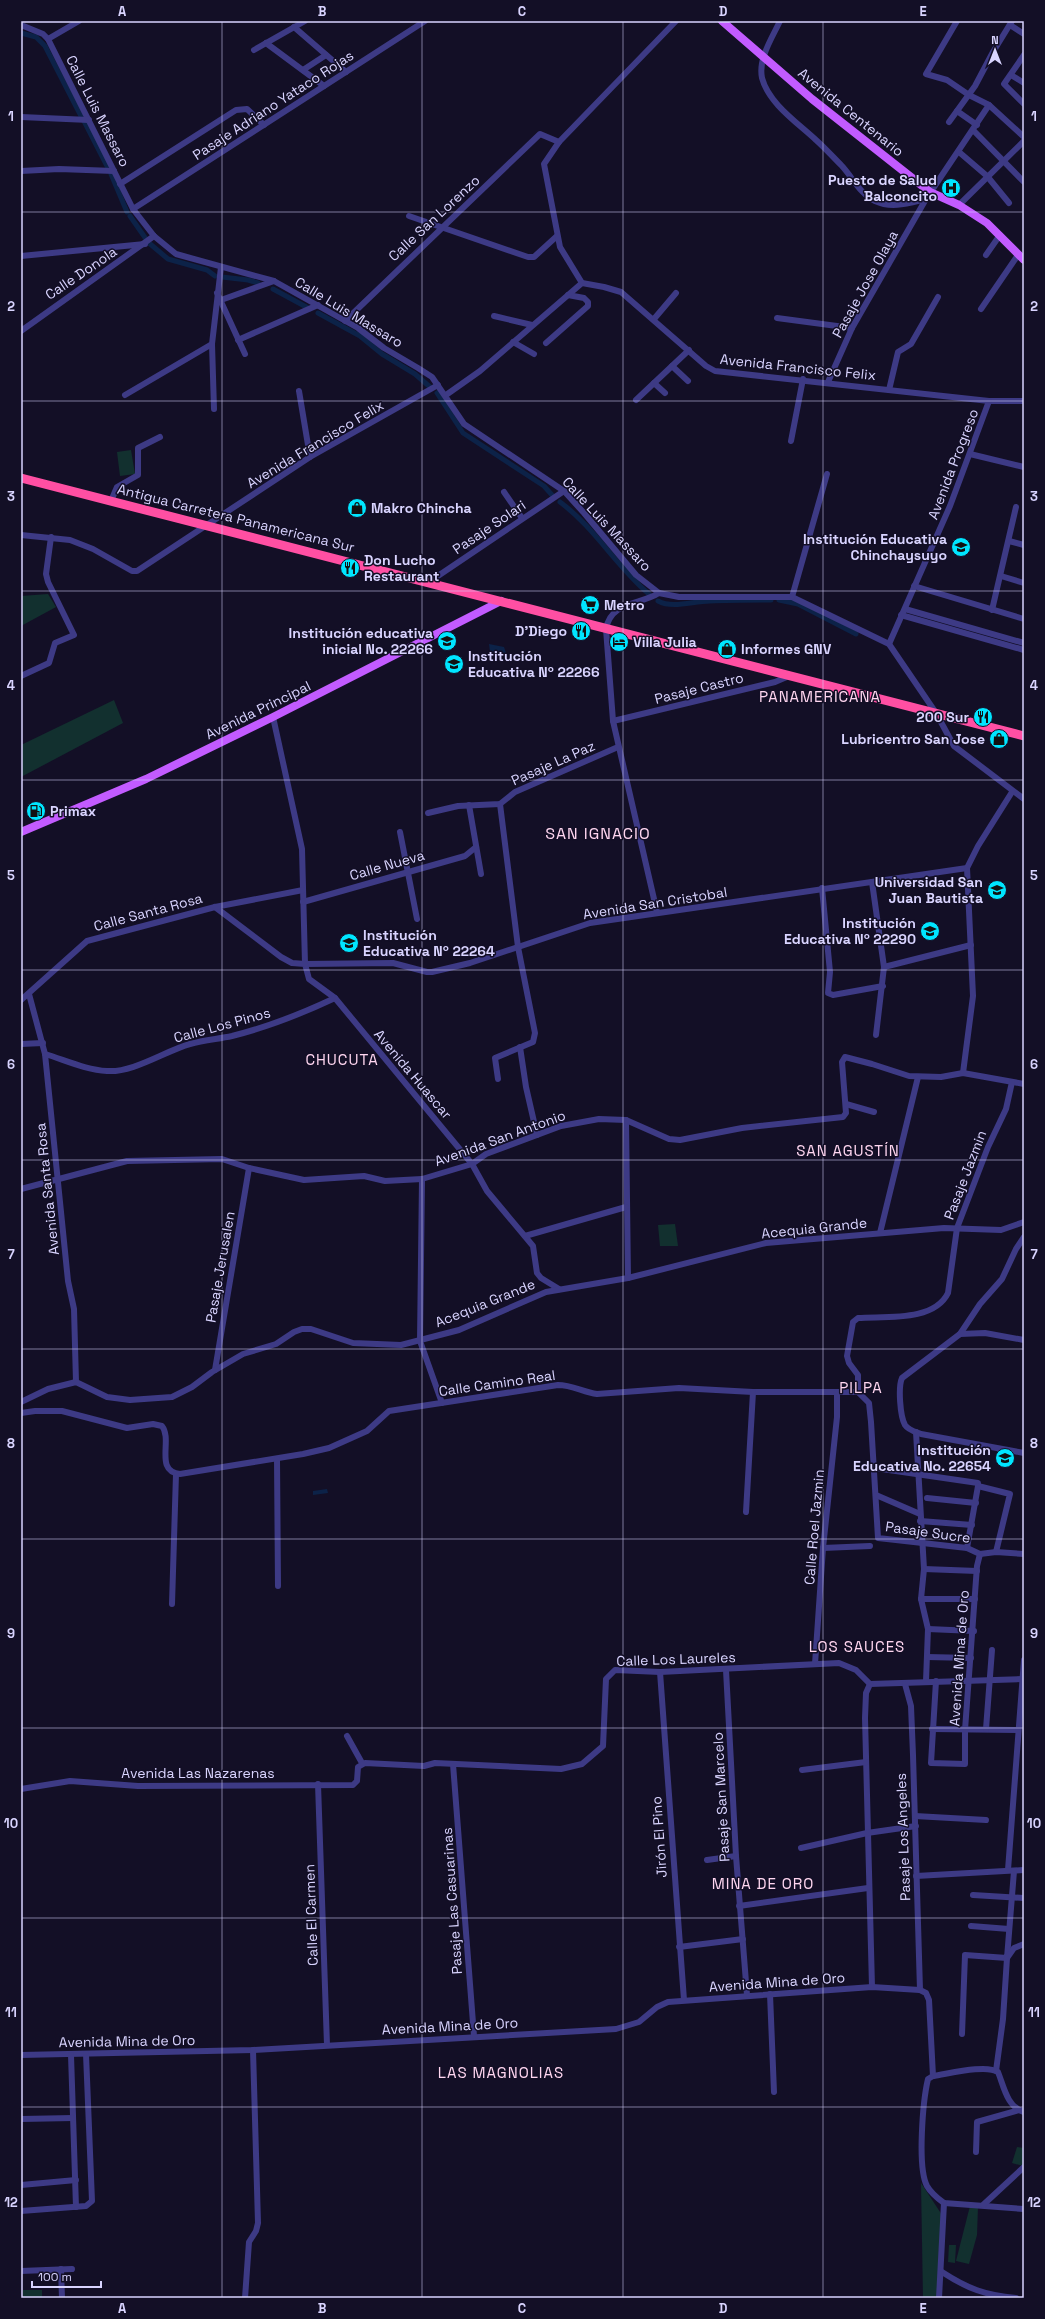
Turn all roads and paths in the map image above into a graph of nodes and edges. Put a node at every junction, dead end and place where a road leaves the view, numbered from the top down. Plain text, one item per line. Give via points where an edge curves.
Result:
1 (79, 21) edge
2 (304, 21) edge
3 (425, 21) edge
4 (676, 21) edge
5 (722, 21) edge
6 (780, 21) edge
7 (957, 21) edge
8 (1011, 23) edge
9 (21, 25) edge
10 (294, 27) junction
11 (1024, 34) edge
12 (48, 39) junction
13 (266, 43) junction
14 (254, 50) dead end
15 (326, 55) junction
16 (1024, 55) edge
17 (764, 56) junction
18 (303, 70) junction
19 (346, 72) junction
20 (1011, 75) junction
21 (1024, 83) edge
22 (324, 86) junction
23 (969, 95) junction
24 (1024, 103) edge
25 (989, 105) junction
26 (957, 111) junction
27 (21, 117) edge
28 (89, 120) junction
29 (949, 122) dead end
30 (264, 125) junction
31 (975, 127) junction
32 (1024, 137) edge
33 (1024, 141) edge
34 (559, 142) junction
35 (959, 152) junction
36 (1004, 160) junction
37 (21, 171) edge
38 (114, 171) junction
39 (987, 176) junction
40 (1024, 182) edge
41 (120, 184) junction
42 (928, 196) junction
43 (1009, 203) dead end
44 (959, 205) junction
45 (133, 209) junction
46 (409, 216) dead end
47 (442, 227) junction
48 (1000, 235) junction
49 (154, 236) junction
50 (557, 236) junction
51 (146, 244) junction
52 (986, 255) dead end
53 (21, 256) edge
54 (1021, 258) edge
55 (221, 267) junction
56 (274, 281) junction
57 (582, 283) junction
58 (217, 293) junction
59 (676, 293) dead end
60 (568, 295) junction
61 (938, 297) dead end
62 (222, 300) junction
63 (318, 305) junction
64 (981, 309) dead end
65 (494, 316) dead end
66 (777, 318) dead end
67 (654, 319) junction
68 (345, 321) junction
69 (532, 325) junction
70 (852, 328) junction
71 (21, 331) edge
72 (238, 340) junction
73 (513, 342) junction
74 (546, 343) dead end
75 (212, 344) junction
76 (689, 350) junction
77 (245, 354) dead end
78 (534, 354) dead end
79 (672, 366) junction
80 (803, 379) junction
81 (688, 381) dead end
82 (828, 382) junction
83 (654, 383) junction
84 (438, 385) junction
85 (889, 390) junction
86 (299, 391) dead end
87 (665, 393) dead end
88 (125, 395) dead end
89 (446, 395) junction
90 (636, 400) dead end
91 (990, 401) junction
92 (1024, 401) edge
93 (214, 409) dead end
94 (160, 437) dead end
95 (791, 441) dead end
96 (970, 454) junction
97 (310, 457) junction
98 (1024, 467) edge
99 (827, 474) dead end
100 (21, 478) edge
101 (564, 491) junction
102 (504, 492) dead end
103 (111, 501) junction
104 (1016, 506) dead end
105 (522, 518) junction
106 (205, 525) junction
107 (21, 535) edge
108 (52, 537) junction
109 (1009, 541) junction
110 (1024, 545) edge
111 (1001, 576) junction
112 (429, 582) junction
113 (1024, 583) edge
114 (914, 586) junction
115 (660, 592) junction
116 (792, 597) junction
117 (500, 601) junction
118 (905, 609) junction
119 (992, 610) junction
120 (901, 615) junction
121 (1024, 619) edge
122 (606, 628) junction
123 (890, 644) junction
124 (1023, 644) edge
125 (21, 676) edge
126 (790, 676) junction
127 (936, 713) junction
128 (273, 717) junction
129 (613, 721) junction
130 (1024, 736) edge
131 (618, 747) junction
132 (1012, 792) junction
133 (1024, 799) edge
134 (500, 804) junction
135 (469, 805) junction
136 (428, 812) dead end
137 (21, 832) edge
138 (400, 832) dead end
139 (476, 847) junction
140 (967, 868) junction
141 (408, 871) junction
142 (481, 874) dead end
143 (872, 882) junction
144 (822, 888) junction
145 (303, 890) junction
146 (303, 902) junction
147 (214, 907) junction
148 (657, 912) junction
149 (418, 919) dead end
150 (971, 945) junction
151 (518, 947) junction
152 (305, 964) junction
153 (884, 967) junction
154 (883, 986) junction
155 (29, 994) junction
156 (334, 998) junction
157 (21, 1000) edge
158 (876, 1035) dead end
159 (43, 1043) junction
160 (21, 1044) edge
161 (520, 1047) junction
162 (45, 1054) junction
163 (963, 1073) junction
164 (918, 1077) junction
165 (498, 1079) dead end
166 (1012, 1082) junction
167 (1024, 1084) edge
168 (846, 1104) junction
169 (874, 1112) dead end
170 (626, 1120) junction
171 (537, 1135) junction
172 (472, 1164) junction
173 (249, 1168) junction
174 (422, 1179) junction
175 (58, 1180) junction
176 (21, 1189) edge
177 (626, 1207) junction
178 (1024, 1222) edge
179 (957, 1228) junction
180 (880, 1233) junction
181 (526, 1236) junction
182 (1024, 1237) edge
183 (628, 1278) junction
184 (559, 1289) junction
185 (960, 1334) junction
186 (1024, 1340) edge
187 (420, 1341) junction
188 (215, 1370) junction
189 (76, 1382) junction
190 (753, 1392) junction
191 (837, 1392) junction
192 (858, 1392) junction
193 (21, 1402) edge
194 (442, 1403) junction
195 (21, 1413) edge
196 (916, 1432) junction
197 (1024, 1453) edge
198 (277, 1459) junction
199 (875, 1468) junction
200 (176, 1474) junction
201 (918, 1475) junction
202 (978, 1486) junction
203 (876, 1495) junction
204 (927, 1498) dead end
205 (976, 1503) junction
206 (746, 1512) dead end
207 (920, 1514) junction
208 (920, 1521) junction
209 (972, 1525) junction
210 (920, 1542) junction
211 (870, 1546) dead end
212 (823, 1548) junction
213 (967, 1548) junction
214 (996, 1552) junction
215 (980, 1554) junction
216 (1024, 1554) edge
217 (924, 1569) junction
218 (977, 1571) junction
219 (278, 1586) dead end
220 (921, 1599) junction
221 (975, 1599) junction
222 (172, 1604) dead end
223 (928, 1629) junction
224 (974, 1631) junction
225 (992, 1650) dead end
226 (927, 1657) junction
227 (971, 1658) junction
228 (1024, 1660) edge
229 (815, 1664) junction
230 (726, 1670) junction
231 (660, 1672) junction
232 (1022, 1679) junction
233 (969, 1680) junction
234 (936, 1681) junction
235 (926, 1682) junction
236 (989, 1682) junction
237 (870, 1684) junction
238 (905, 1684) junction
239 (932, 1729) junction
240 (986, 1729) junction
241 (965, 1730) junction
242 (1017, 1730) junction
243 (347, 1736) dead end
244 (866, 1762) junction
245 (361, 1764) junction
246 (453, 1764) junction
247 (802, 1770) dead end
248 (1016, 1770) junction
249 (1024, 1770) edge
250 (318, 1784) junction
251 (21, 1789) edge
252 (915, 1816) junction
253 (986, 1820) dead end
254 (916, 1826) junction
255 (867, 1833) junction
256 (801, 1848) dead end
257 (736, 1856) junction
258 (707, 1860) dead end
259 (1011, 1870) junction
260 (1024, 1870) edge
261 (916, 1876) junction
262 (868, 1888) junction
263 (973, 1895) dead end
264 (1012, 1898) junction
265 (1024, 1898) edge
266 (739, 1906) junction
267 (971, 1926) dead end
268 (1010, 1929) junction
269 (743, 1939) junction
270 (1024, 1944) edge
271 (679, 1947) junction
272 (1007, 1958) junction
273 (872, 1987) junction
274 (923, 1992) junction
275 (770, 1994) junction
276 (747, 1995) junction
277 (684, 2000) junction
278 (962, 2034) dead end
279 (474, 2036) junction
280 (327, 2045) junction
281 (253, 2050) junction
282 (86, 2054) junction
283 (21, 2055) edge
284 (72, 2055) junction
285 (996, 2071) junction
286 (934, 2076) junction
287 (774, 2092) dead end
288 (1022, 2111) edge
289 (73, 2118) junction
290 (21, 2119) edge
291 (976, 2152) dead end
292 (1024, 2167) edge
293 (76, 2180) junction
294 (21, 2185) edge
295 (944, 2203) junction
296 (983, 2205) junction
297 (76, 2206) junction
298 (1024, 2209) edge
299 (21, 2211) edge
300 (61, 2269) junction
301 (72, 2269) dead end
302 (21, 2271) edge
303 (942, 2272) junction
304 (993, 2297) edge
305 (62, 2298) edge
306 (245, 2298) edge
307 (939, 2298) edge
308 (1016, 2298) edge

1 - 12 street
2 - 10 street
3 - 19 street, Pasaje Adriano Yataco Rojas
4 - 34 street
5 - 17 main road, Avenida Centenario
6 - 17 street
7 - 23 street via 926,72 928,76 947,80
8 - 11 street
8 - 23 street
9 - 12 street via 39,32
10 - 13 street
10 - 15 street
12 - 28 street, Calle Luis Massaro
13 - 14 street
13 - 18 street
15 - 18 street
15 - 19 street
16 - 20 street
17 - 42 main road, Avenida Centenario
17 - 42 street via 761,69 763,80 771,95 797,125 816,139 852,176 866,195 886,204 898,205
18 - 22 street
19 - 22 street, Pasaje Adriano Yataco Rojas
20 - 21 street
20 - 24 street via 1004,84
22 - 30 street, Pasaje Adriano Yataco Rojas
23 - 25 street
23 - 26 street
25 - 31 street, Pasaje Jose Olaya
25 - 32 street
26 - 29 street
26 - 31 street
27 - 28 street
28 - 38 street, Calle Luis Massaro
30 - 41 street via 247,110 236,110
30 - 45 street, Pasaje Adriano Yataco Rojas
31 - 35 street, Pasaje Jose Olaya
31 - 36 street
33 - 36 street
34 - 47 street, Calle San Lorenzo via 540,134
34 - 50 street via 544,164
35 - 39 street
35 - 42 street, Pasaje Jose Olaya
36 - 39 street
36 - 40 street
37 - 38 street
38 - 41 street, Calle Luis Massaro
39 - 43 street
39 - 44 street
41 - 45 street, Calle Luis Massaro
42 - 44 main road, Avenida Centenario
42 - 70 street, Pasaje Jose Olaya
44 - 48 main road, Avenida Centenario via 977,215
45 - 49 street, Calle Luis Massaro
46 - 47 street
47 - 50 street via 531,258
47 - 68 street, Calle San Lorenzo
48 - 52 street
48 - 54 main road, Avenida Centenario
49 - 51 street, Calle Donola
49 - 55 street, Calle Luis Massaro via 176,254
50 - 57 street via 560,246
51 - 53 street
51 - 71 street, Calle Donola
54 - 64 street
55 - 56 street, Calle Luis Massaro
55 - 58 street
56 - 62 street
56 - 63 street, Calle Luis Massaro
57 - 60 street
57 - 67 street, Avenida Francisco Felix via 621,292
58 - 62 street
58 - 75 street
59 - 67 street
60 - 69 street
60 - 74 street via 584,298 588,306
61 - 85 street via 911,344 898,352
62 - 72 street
63 - 68 street, Calle Luis Massaro
63 - 72 street
65 - 69 street
66 - 70 street
67 - 76 street, Avenida Francisco Felix
68 - 84 street, Calle Luis Massaro via 432,377
69 - 73 street
70 - 82 street, Pasaje Jose Olaya
72 - 77 street
73 - 78 street
73 - 89 street via 480,371
75 - 88 street
75 - 93 street
76 - 79 street
76 - 80 street, Avenida Francisco Felix via 715,371
79 - 81 street
79 - 83 street
80 - 82 street, Avenida Francisco Felix
80 - 95 street
82 - 85 street, Avenida Francisco Felix
83 - 87 street
83 - 90 street
84 - 89 street, Calle Luis Massaro
84 - 97 street, Avenida Francisco Felix
85 - 91 street, Avenida Francisco Felix
86 - 97 street
89 - 101 street, Calle Luis Massaro via 464,424 471,430
91 - 92 street, Avenida Francisco Felix
91 - 96 street, Avenida Progreso
94 - 103 street via 138,448 138,475 117,487
96 - 98 street
96 - 114 street, Avenida Progreso
97 - 106 street, Avenida Francisco Felix
99 - 116 street
100 - 103 highway, Antigua Carretera Panamericana Sur
101 - 105 street, Pasaje Solari
101 - 115 street, Calle Luis Massaro via 636,575
102 - 105 street
103 - 106 highway, Antigua Carretera Panamericana Sur
104 - 109 street
105 - 112 street, Pasaje Solari
106 - 108 street, Avenida Francisco Felix via 137,571 132,571 93,549 70,540
106 - 112 highway, Antigua Carretera Panamericana Sur
107 - 108 street
108 - 125 street via 46,574 74,635 55,643 49,663
109 - 110 street
109 - 111 street
111 - 113 street
111 - 119 street
112 - 117 highway, Antigua Carretera Panamericana Sur
114 - 118 street, Avenida Progreso
114 - 119 street
115 - 116 street, Calle Luis Massaro via 673,596
115 - 122 street via 617,609 608,620
116 - 123 street, Calle Luis Massaro
117 - 122 highway, Antigua Carretera Panamericana Sur
117 - 128 main road, Avenida Principal
118 - 120 street, Avenida Progreso
118 - 124 street
119 - 121 street
120 - 123 street, Avenida Progreso
120 - 124 street
122 - 126 highway, Antigua Carretera Panamericana Sur
122 - 129 street
123 - 127 street
126 - 127 highway, Antigua Carretera Panamericana Sur
126 - 129 street, Pasaje Castro via 775,682
127 - 130 highway, Antigua Carretera Panamericana Sur
127 - 132 street via 954,746
128 - 137 main road, Avenida Principal via 146,779
128 - 145 street, Avenida Huascar via 300,836
129 - 131 street
131 - 134 street, Pasaje La Paz via 515,792
131 - 148 street
132 - 133 street
132 - 140 street
134 - 135 street
134 - 151 street
135 - 136 street
135 - 139 street
138 - 141 street
139 - 141 street, Calle Nueva via 465,856
139 - 142 street
140 - 143 street, Avenida San Cristobal
140 - 150 street
141 - 146 street, Calle Nueva
141 - 149 street
143 - 144 street, Avenida San Cristobal
143 - 153 street
144 - 148 street, Avenida San Cristobal via 692,909
144 - 154 street via 830,972 828,993 833,995
145 - 146 street, Avenida Huascar
145 - 147 street, Calle Santa Rosa
146 - 152 street, Avenida Huascar
147 - 152 street via 281,957 292,963
147 - 155 street, Calle Santa Rosa via 87,941
148 - 151 street, Avenida San Cristobal via 590,923
150 - 153 street
150 - 163 street via 973,996
151 - 152 street, Avenida San Cristobal via 470,963 427,972 393,963
151 - 161 street via 535,1033 533,1042
152 - 156 street, Avenida Huascar via 308,979
153 - 154 street
154 - 158 street
155 - 157 street, Calle Santa Rosa
155 - 159 street, Avenida Santa Rosa
156 - 162 street, Calle Los Pinos via 302,1014 270,1025 190,1044 122,1070 108,1072
156 - 172 street, Avenida Huascar
159 - 160 street
159 - 162 street, Avenida Santa Rosa
161 - 165 street via 495,1058
161 - 171 street
162 - 175 street, Avenida Santa Rosa
163 - 164 street via 942,1078
163 - 166 street
164 - 168 street via 843,1058
164 - 180 street
166 - 167 street
166 - 179 street, Pasaje Jazmin via 1006,1109 988,1147
168 - 169 street
168 - 170 street, Avenida San Antonio via 845,1115 823,1120 742,1128 680,1140 669,1139
170 - 171 street, Avenida San Antonio via 599,1119 561,1126
170 - 177 street
171 - 172 street, Avenida San Antonio via 486,1154
172 - 174 street, Avenida San Antonio
172 - 181 street, Avenida Huascar via 487,1191
173 - 174 street, Avenida San Antonio via 304,1180 356,1176 385,1181
173 - 175 street, Avenida San Antonio via 222,1159 140,1160 127,1161
173 - 188 street, Pasaje Jerusalen
174 - 187 street
175 - 176 street, Avenida San Antonio
175 - 189 street, Avenida Santa Rosa via 68,1281 74,1309
177 - 181 street
177 - 183 street
178 - 179 street, Acequia Grande via 1001,1230
179 - 180 street, Acequia Grande
179 - 192 street, Pasaje Jazmin via 945,1299 926,1311 858,1318 853,1322 847,1356 858,1375
180 - 183 street, Acequia Grande via 766,1243
181 - 184 street, Avenida Huascar via 533,1246 537,1273
182 - 185 street via 1002,1279 980,1304
183 - 184 street, Acequia Grande
184 - 187 street, Acequia Grande via 546,1292 459,1330
185 - 186 street via 985,1333
185 - 196 street via 902,1378 899,1388 905,1426
187 - 188 street, Acequia Grande via 388,1345 353,1343 311,1329 302,1329 276,1344 243,1354
187 - 194 street
188 - 189 street, Acequia Grande via 192,1387 172,1397 153,1400 107,1397
189 - 193 street via 48,1389
190 - 191 street, Calle Camino Real
190 - 194 street, Calle Camino Real via 679,1388 597,1394 570,1385 558,1385
190 - 206 street
191 - 192 street, Calle Camino Real
191 - 212 street, Calle Roel Jazmin via 837,1417
192 - 199 street, Pasaje Sucre via 869,1404
194 - 198 street, Calle Camino Real via 389,1411 367,1431 329,1448
195 - 200 street via 62,1411 127,1428 153,1424 162,1426 166,1438 166,1464
196 - 197 street
196 - 201 street
198 - 200 street, Calle Camino Real
198 - 219 street
199 - 201 street
199 - 203 street, Pasaje Sucre
200 - 222 street
201 - 202 street via 954,1478 978,1483
201 - 207 street
202 - 205 street
202 - 214 street via 1010,1494
203 - 207 street
203 - 210 street, Pasaje Sucre via 878,1538
204 - 205 street
205 - 209 street
207 - 208 street
208 - 209 street
208 - 210 street
209 - 213 street
210 - 213 street, Pasaje Sucre
210 - 217 street
211 - 212 street
212 - 229 street, Calle Roel Jazmin
213 - 215 street, Pasaje Sucre
214 - 215 street
214 - 216 street
215 - 218 street, Avenida Mina de Oro
217 - 218 street
217 - 220 street
218 - 221 street, Avenida Mina de Oro
220 - 221 street
220 - 223 street
221 - 224 street, Avenida Mina de Oro
223 - 224 street
223 - 226 street
224 - 227 street, Avenida Mina de Oro
225 - 236 street
226 - 227 street
226 - 235 street
227 - 233 street, Avenida Mina de Oro
228 - 232 street
229 - 230 street, Calle Los Laureles
229 - 237 street, Calle Los Laureles via 844,1664 856,1670
230 - 231 street, Calle Los Laureles
230 - 257 street, Pasaje San Marcelo
231 - 246 street, Calle Los Laureles via 615,1670 608,1675 605,1684 603,1746 576,1767 561,1769
231 - 271 street, Jirón El Pino
232 - 236 street
232 - 242 street
233 - 234 street
233 - 236 street
233 - 241 street, Avenida Mina de Oro
234 - 235 street
234 - 239 street
235 - 238 street
236 - 240 street
237 - 238 street
237 - 244 street via 866,1693 864,1718
238 - 252 street, Pasaje Los Angeles via 910,1706
239 - 241 street
239 - 241 street, Avenida Mina de Oro via 932,1763 965,1764
240 - 241 street
240 - 242 street
242 - 248 street
243 - 245 street
244 - 247 street
244 - 255 street
245 - 246 street, Calle Los Laureles
245 - 250 street, Avenida Las Nazarenas via 354,1784
246 - 279 street, Pasaje Las Casuarinas
248 - 249 street
248 - 259 street
250 - 251 street, Avenida Las Nazarenas via 138,1786 70,1781
250 - 280 street, Calle El Carmen
252 - 253 street
252 - 254 street, Pasaje Los Angeles
254 - 255 street
254 - 261 street, Pasaje Los Angeles
255 - 256 street
255 - 262 street
257 - 258 street
257 - 266 street, Pasaje San Marcelo
259 - 260 street
259 - 261 street
259 - 264 street
261 - 274 street, Pasaje Los Angeles
262 - 266 street
262 - 273 street
263 - 264 street
264 - 265 street
264 - 268 street
266 - 269 street, Pasaje San Marcelo
267 - 268 street
268 - 272 street
269 - 271 street
269 - 276 street, Pasaje San Marcelo
270 - 272 street via 1014,1948
271 - 277 street, Jirón El Pino
272 - 278 street via 965,1955
272 - 285 street
273 - 274 street, Avenida Mina de Oro
273 - 275 street, Avenida Mina de Oro
274 - 286 street, Pasaje Los Angeles via 929,2000
275 - 276 street, Avenida Mina de Oro
275 - 287 street
276 - 277 street, Avenida Mina de Oro
277 - 279 street, Avenida Mina de Oro via 668,2002 657,2007 639,2022 616,2029
279 - 280 street, Avenida Mina de Oro
280 - 281 street, Avenida Mina de Oro
281 - 282 street, Avenida Mina de Oro
281 - 306 street via 258,2223 256,2232 249,2242
282 - 284 street, Avenida Mina de Oro
282 - 297 street via 93,2199 89,2205
283 - 284 street, Avenida Mina de Oro
284 - 289 street
285 - 286 street via 984,2068
285 - 288 street via 1010,2102
286 - 295 street via 928,2079 923,2114 924,2176 927,2186
288 - 291 street via 977,2122
289 - 290 street
289 - 293 street
292 - 296 street
293 - 294 street
293 - 297 street
295 - 296 street
295 - 303 street
296 - 298 street
297 - 299 street
300 - 301 street
300 - 302 street
300 - 305 street
303 - 304 street via 973,2290
303 - 307 street
304 - 308 street

